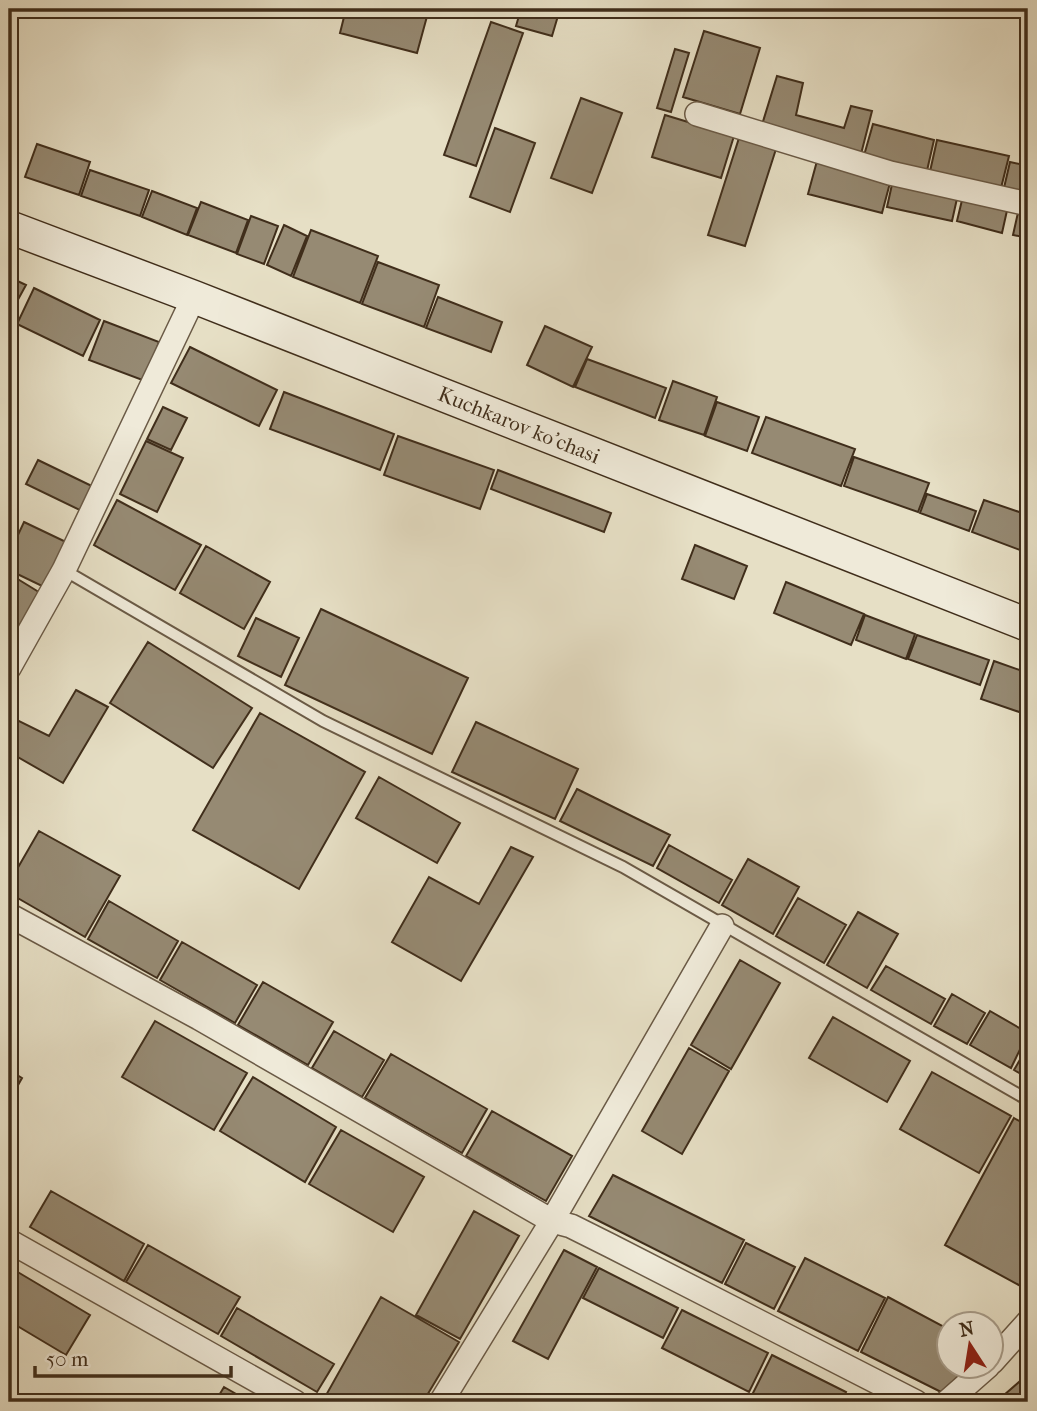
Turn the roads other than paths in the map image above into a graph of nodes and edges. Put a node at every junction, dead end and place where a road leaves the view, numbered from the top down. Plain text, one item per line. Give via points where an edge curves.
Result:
1 (697, 114) dead end
2 (1028, 204) edge
3 (9, 227) edge
4 (194, 297) junction
5 (64, 570) junction
6 (1028, 625) edge
7 (9, 668) edge
8 (9, 915) edge
9 (722, 926) junction
10 (1028, 1100) edge
11 (552, 1221) junction
12 (9, 1241) edge
13 (1028, 1322) edge
14 (1006, 1346) edge
15 (972, 1380) edge
16 (295, 1402) edge
17 (441, 1402) edge
18 (916, 1402) edge
19 (947, 1402) edge

1 - 2 street via 890,173
3 - 4 main road, Kuchkarov ko'chasi
4 - 5 street
4 - 6 main road, Kuchkarov ko'chasi
5 - 7 street
5 - 9 lane via 323,721 623,867
8 - 11 street via 199,1018
9 - 10 lane
9 - 11 street
11 - 17 street
11 - 18 street via 601,1241
12 - 16 street
13 - 14 street
15 - 19 street

